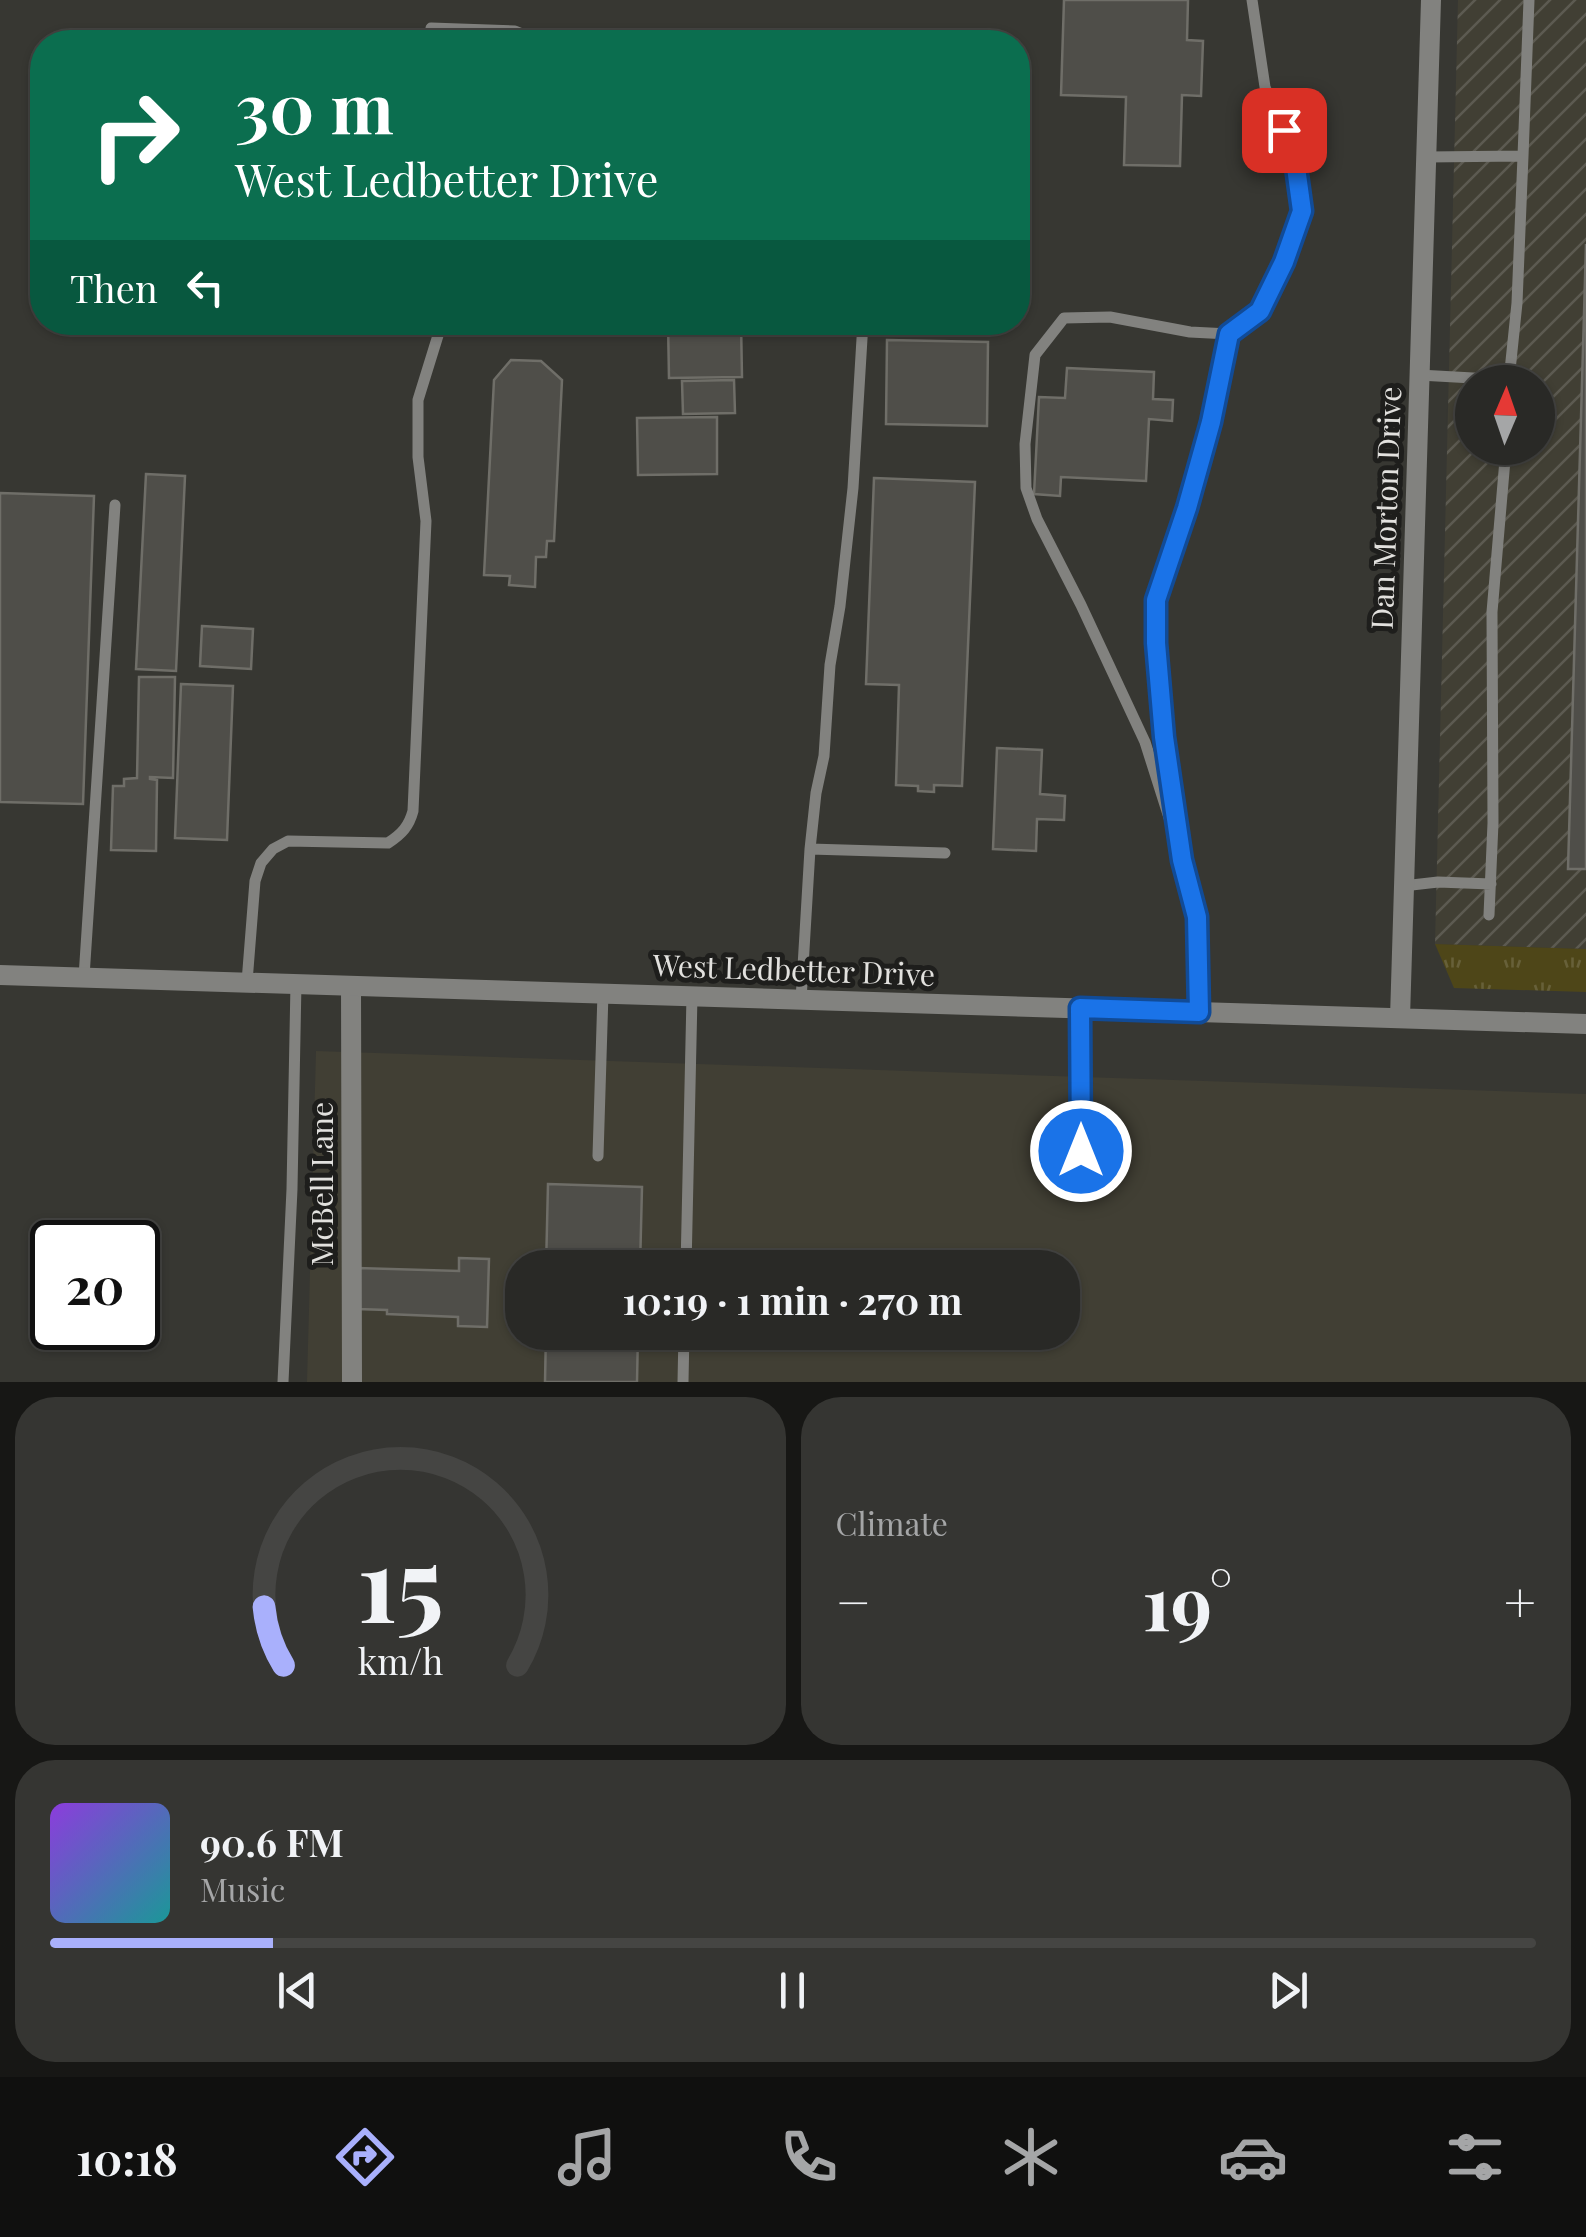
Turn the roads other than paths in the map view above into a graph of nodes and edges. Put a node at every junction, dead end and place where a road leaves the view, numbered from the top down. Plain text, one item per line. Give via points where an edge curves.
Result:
1 (1252, 0) edge
2 (1431, 0) edge
3 (1528, 0) edge
4 (430, 28) dead end
5 (487, 30) edge
6 (1426, 156) junction
7 (1523, 156) junction
8 (1229, 334) junction
9 (438, 335) edge
10 (863, 335) edge
11 (1510, 365) edge
12 (1419, 375) junction
13 (1455, 377) edge
14 (1505, 465) edge
15 (115, 505) dead end
16 (810, 850) junction
17 (945, 853) dead end
18 (1182, 860) junction
19 (1490, 884) junction
20 (1404, 886) junction
21 (1490, 915) dead end
22 (0, 975) edge
23 (84, 977) junction
24 (247, 982) junction
25 (296, 983) junction
26 (351, 986) junction
27 (602, 994) junction
28 (692, 996) junction
29 (801, 1000) junction
30 (1080, 1008) junction
31 (1199, 1012) junction
32 (1400, 1018) junction
33 (1586, 1024) edge
34 (1081, 1151) dead end
35 (598, 1156) dead end
36 (686, 1250) edge
37 (684, 1350) edge
38 (283, 1382) edge
39 (352, 1382) edge
40 (683, 1382) edge

1 - 8 lane via 1265,87 1295,160 1302,211 1260,311
2 - 6 street, Dan Morton Drive
3 - 7 lane
4 - 5 lane
6 - 7 lane
6 - 12 street, Dan Morton Drive
7 - 11 lane
8 - 18 lane via 1211,422 1156,600 1164,737
8 - 18 lane via 1110,317 1064,318 1034,355 1024,444 1026,488 1037,519 1145,742
9 - 24 lane via 418,400 426,521 409,824 388,843 288,841 273,849 254,881
10 - 16 lane via 853,488
12 - 13 lane
12 - 20 street, Dan Morton Drive
14 - 19 lane via 1492,612
15 - 23 lane
16 - 17 lane
16 - 29 lane
18 - 31 lane via 1197,917
19 - 20 lane
19 - 21 lane
20 - 32 street, Dan Morton Drive
22 - 23 street, West Ledbetter Drive
23 - 24 street, West Ledbetter Drive
24 - 25 street, West Ledbetter Drive
25 - 26 street, West Ledbetter Drive
25 - 38 lane
26 - 27 street, West Ledbetter Drive
26 - 39 street, McBell Lane
27 - 28 street, West Ledbetter Drive
27 - 35 lane
28 - 29 street, West Ledbetter Drive
28 - 36 lane
29 - 30 street, West Ledbetter Drive
30 - 31 street, West Ledbetter Drive
30 - 34 lane
31 - 32 street, West Ledbetter Drive
32 - 33 street, West Ledbetter Drive
37 - 40 lane

